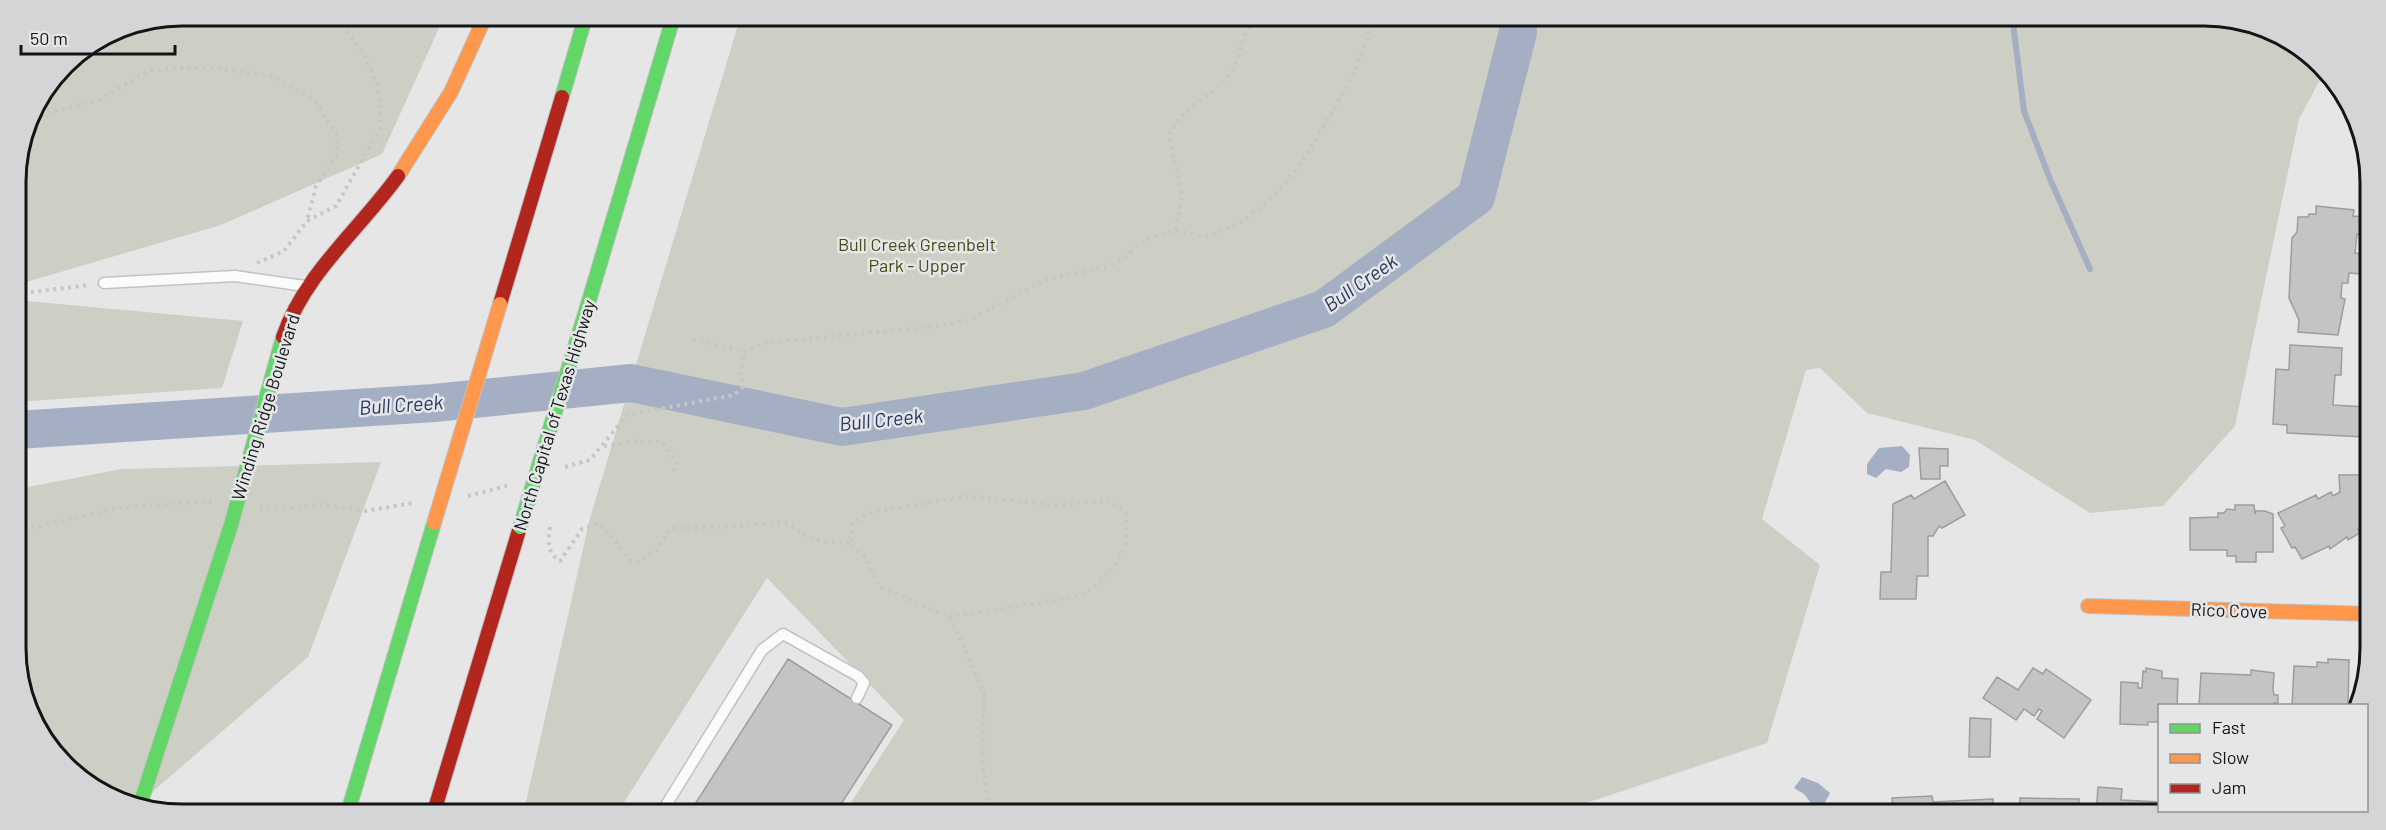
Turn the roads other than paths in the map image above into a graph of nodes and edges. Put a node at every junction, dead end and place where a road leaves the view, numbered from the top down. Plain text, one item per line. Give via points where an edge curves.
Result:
1 (482, 26) edge
2 (583, 26) edge
3 (671, 26) edge
4 (104, 283) road end
5 (308, 287) junction
6 (2088, 606) dead end
7 (2361, 614) edge
8 (857, 698) dead end
9 (141, 799) edge
10 (350, 804) edge
11 (436, 804) edge
12 (667, 804) edge

1 - 5 main road, Winding Ridge Boulevard via 458,82 408,163
2 - 10 main road, bridge
3 - 11 main road, North Capital of Texas Highway, bridge
4 - 5 lane via 235,276
5 - 9 main road, Winding Ridge Boulevard via 294,308 279,351 234,510
6 - 7 main road, Rico Cove
8 - 12 lane via 864,683 858,676 783,634 762,650

